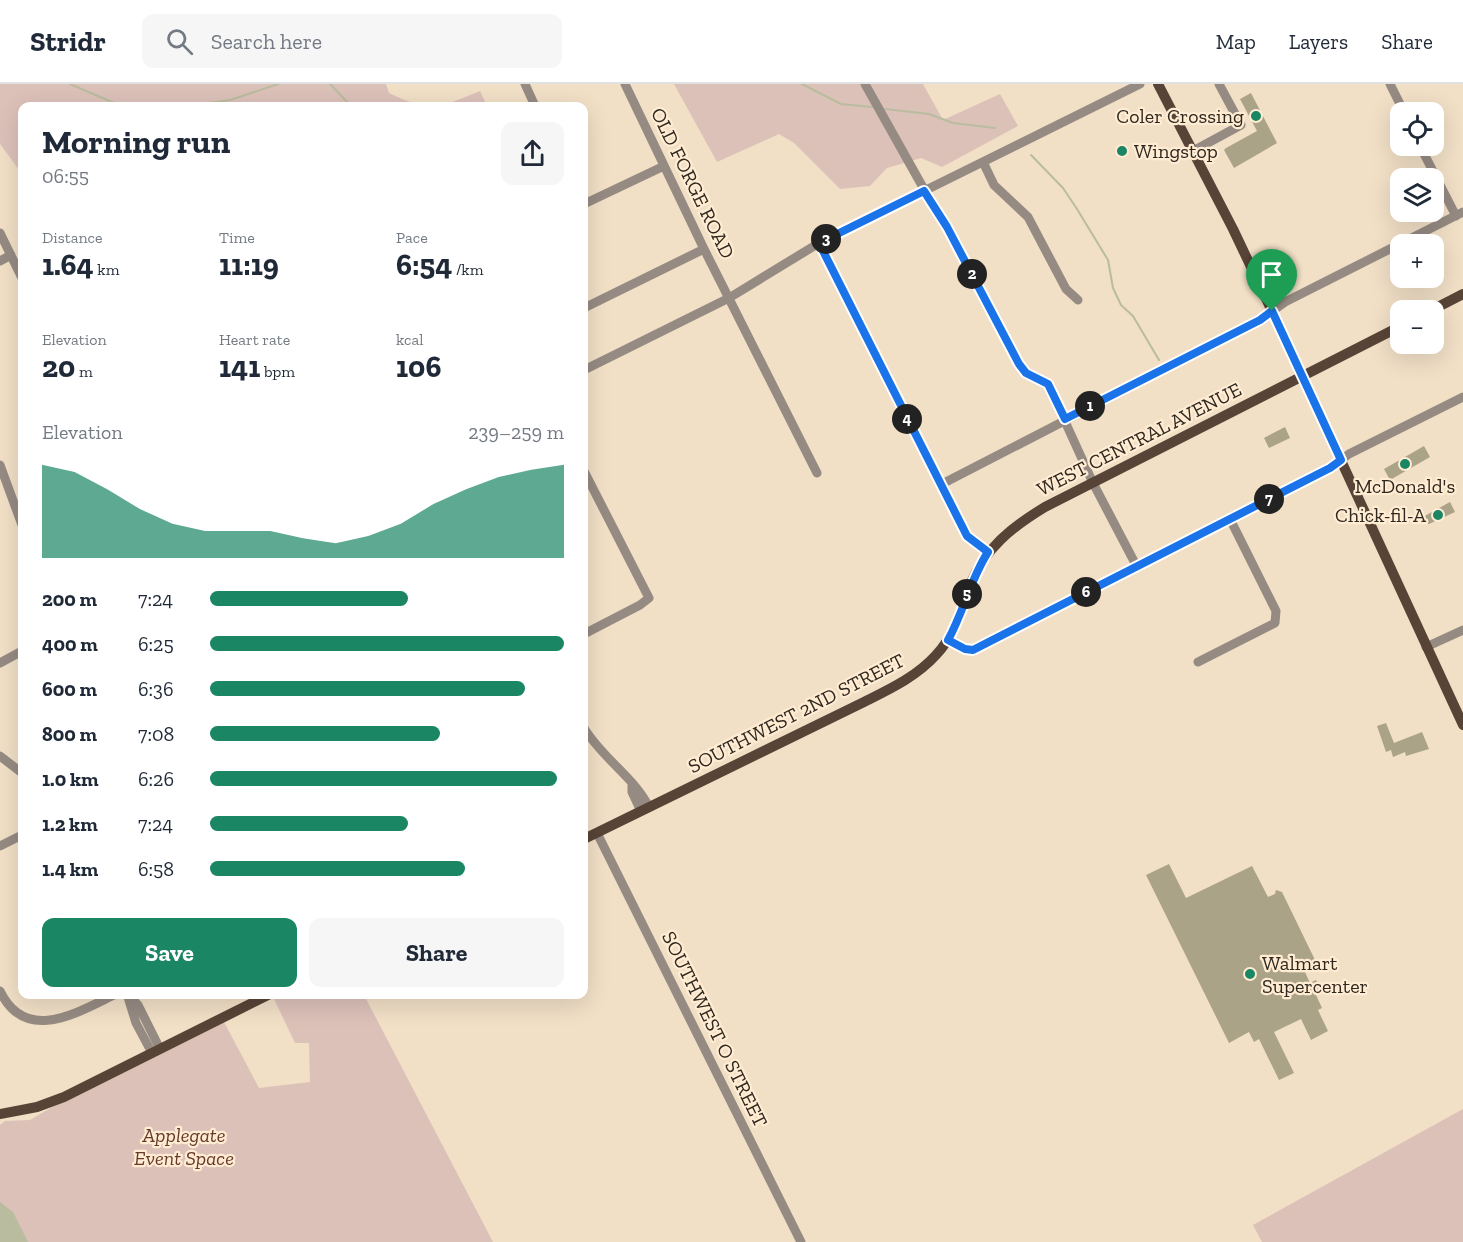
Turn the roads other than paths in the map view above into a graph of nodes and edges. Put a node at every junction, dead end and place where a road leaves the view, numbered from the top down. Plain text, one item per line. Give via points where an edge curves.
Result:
1 (525, 84) edge
2 (625, 84) edge
3 (865, 84) edge
4 (1140, 84) edge
5 (1158, 84) edge
6 (1220, 84) edge
7 (1390, 84) edge
8 (533, 102) edge
9 (1399, 102) edge
10 (1193, 150) junction
11 (1426, 156) edge
12 (983, 162) junction
13 (664, 166) junction
14 (924, 191) junction
15 (588, 202) edge
16 (1459, 214) edge
17 (0, 233) edge
18 (819, 243) junction
19 (704, 249) junction
20 (11, 255) junction
21 (0, 261) edge
22 (18, 270) edge
23 (1463, 294) edge
24 (729, 298) junction
25 (1078, 300) dead end
26 (1444, 304) edge
27 (588, 306) edge
28 (1272, 311) junction
29 (1390, 331) edge
30 (588, 368) edge
31 (1302, 375) junction
32 (1463, 397) edge
33 (1065, 419) junction
34 (1341, 460) junction
35 (0, 465) edge
36 (817, 473) dead end
37 (588, 479) edge
38 (1093, 483) junction
39 (940, 484) junction
40 (18, 514) edge
41 (1230, 519) junction
42 (988, 552) junction
43 (1137, 567) junction
44 (1463, 630) edge
45 (588, 632) edge
46 (948, 640) junction
47 (1426, 648) junction
48 (18, 653) edge
49 (1198, 662) dead end
50 (0, 663) edge
51 (1463, 725) edge
52 (588, 734) edge
53 (0, 756) edge
54 (18, 770) edge
55 (645, 809) junction
56 (597, 832) junction
57 (18, 837) edge
58 (588, 837) edge
59 (0, 846) edge
60 (0, 991) edge
61 (106, 999) edge
62 (132, 999) edge
63 (260, 999) edge
64 (156, 1051) junction
65 (0, 1114) edge
66 (801, 1242) edge

1 - 8 street
2 - 13 street, OLD FORGE ROAD
3 - 14 street
4 - 12 street
5 - 10 main road
6 - 10 street via 1241,126
7 - 9 street
10 - 28 main road
11 - 16 street
12 - 14 street
12 - 25 street via 994,185 1028,217 1066,289
13 - 15 street
13 - 19 street, OLD FORGE ROAD
14 - 18 street
14 - 33 street via 1019,364 1026,373 1048,384
16 - 28 street
17 - 20 street
18 - 24 street
18 - 39 street
19 - 24 street, OLD FORGE ROAD
19 - 27 street
20 - 21 street
20 - 22 street
23 - 26 main road
24 - 30 street
24 - 36 street, OLD FORGE ROAD
28 - 31 main road
28 - 33 street
29 - 31 main road, WEST CENTRAL AVENUE
31 - 34 main road
31 - 38 main road, WEST CENTRAL AVENUE
32 - 34 street
33 - 38 street
33 - 39 street
34 - 41 street
34 - 47 main road
35 - 40 street
37 - 45 street via 649,598
38 - 42 main road, WEST CENTRAL AVENUE via 1016,524
38 - 43 street
39 - 42 street via 967,536
41 - 43 street
41 - 49 street via 1276,611 1275,623
42 - 46 main road, WEST CENTRAL AVENUE
43 - 46 street via 973,650
44 - 47 street
46 - 55 main road, SOUTHWEST 2ND STREET via 905,681
47 - 51 main road
48 - 50 street
52 - 55 street via 640,788
53 - 54 street
55 - 56 main road, SOUTHWEST 2ND STREET
56 - 58 main road, SOUTHWEST 2ND STREET
56 - 66 street, SOUTHWEST O STREET
57 - 59 street
60 - 61 street via 16,1012 28,1019 47,1021 66,1018
62 - 64 street
63 - 64 main road
64 - 65 main road via 64,1097

